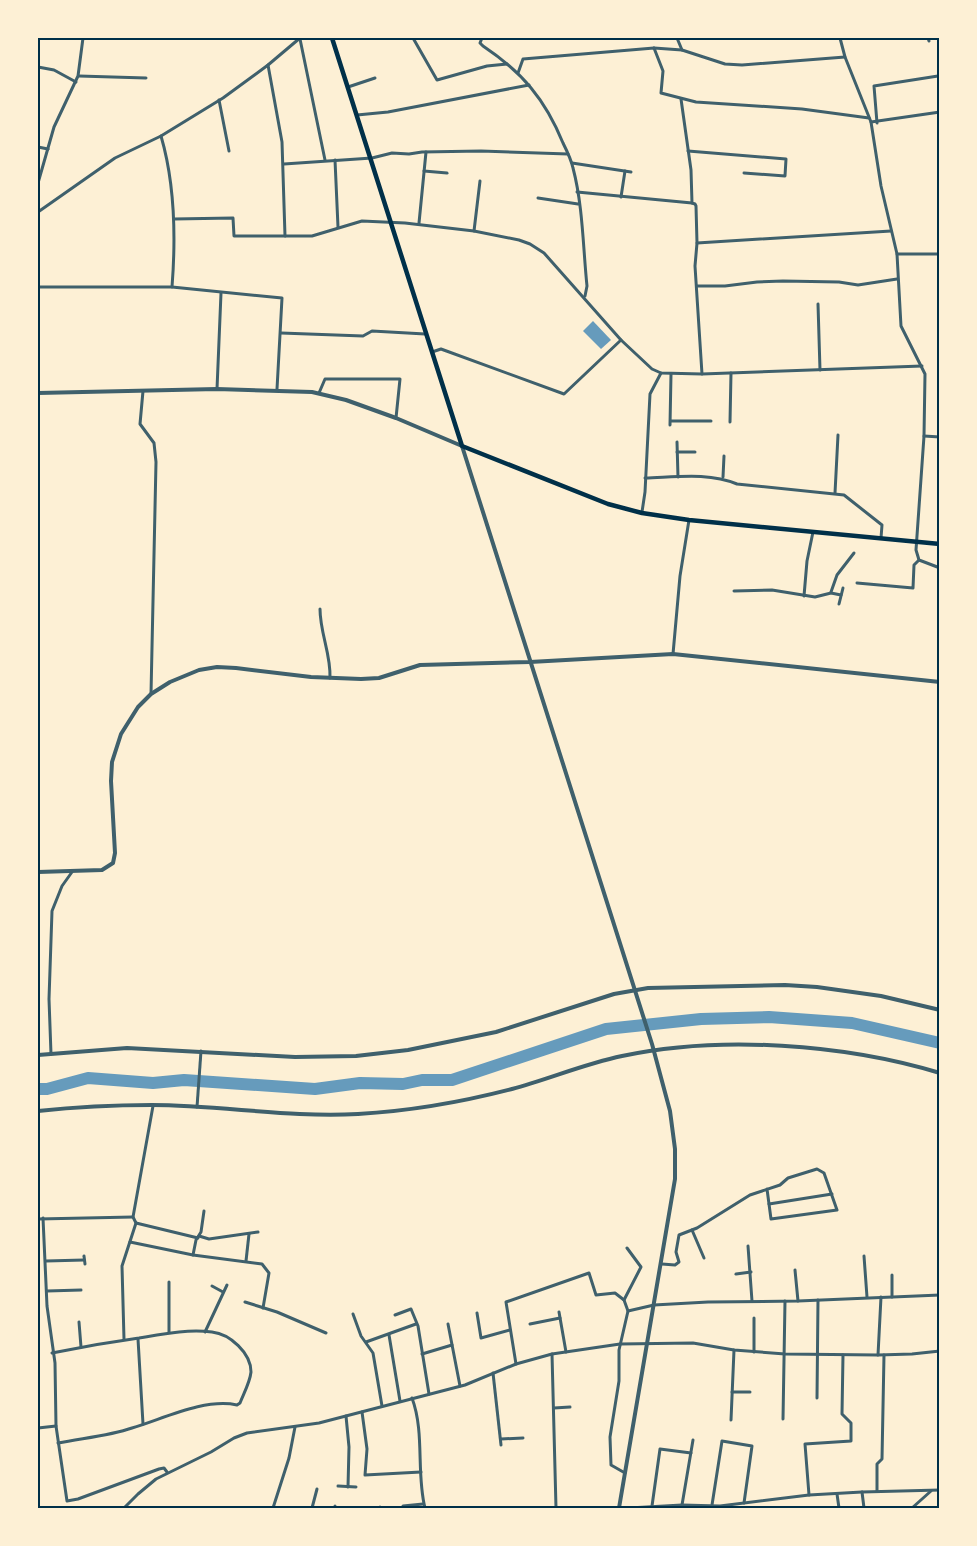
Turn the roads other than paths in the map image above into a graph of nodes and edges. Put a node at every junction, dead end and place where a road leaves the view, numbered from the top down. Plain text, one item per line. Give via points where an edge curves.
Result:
1 (82, 38) edge
2 (300, 38) edge
3 (333, 38) edge
4 (412, 38) edge
5 (482, 38) edge
6 (677, 38) edge
7 (840, 38) edge
8 (654, 48) junction
9 (682, 50) junction
10 (845, 57) junction
11 (508, 64) junction
12 (268, 65) junction
13 (38, 67) edge
14 (518, 73) junction
15 (78, 76) junction
16 (938, 76) edge
17 (146, 78) dead end
18 (375, 78) dead end
19 (76, 81) junction
20 (529, 85) junction
21 (348, 87) junction
22 (681, 99) junction
23 (219, 100) junction
24 (939, 112) edge
25 (357, 115) junction
26 (870, 120) junction
27 (877, 123) junction
28 (161, 135) junction
29 (38, 147) edge
30 (48, 149) junction
31 (229, 151) dead end
32 (688, 151) junction
33 (426, 152) junction
34 (568, 154) junction
35 (372, 158) junction
36 (325, 160) junction
37 (335, 160) junction
38 (572, 163) junction
39 (284, 164) junction
40 (424, 171) junction
41 (625, 171) junction
42 (631, 172) dead end
43 (447, 173) dead end
44 (744, 173) dead end
45 (480, 181) dead end
46 (38, 183) edge
47 (577, 192) junction
48 (621, 197) junction
49 (538, 198) dead end
50 (692, 203) junction
51 (579, 204) junction
52 (38, 212) edge
53 (174, 219) junction
54 (392, 223) junction
55 (419, 224) junction
56 (338, 228) junction
57 (474, 231) junction
58 (891, 231) junction
59 (285, 236) junction
60 (697, 243) junction
61 (897, 254) junction
62 (939, 254) edge
63 (897, 279) junction
64 (698, 286) junction
65 (38, 287) edge
66 (172, 287) junction
67 (221, 293) junction
68 (585, 297) junction
69 (818, 304) dead end
70 (281, 333) junction
71 (426, 334) junction
72 (621, 340) junction
73 (432, 352) junction
74 (922, 366) junction
75 (820, 370) junction
76 (661, 373) junction
77 (731, 373) junction
78 (671, 374) junction
79 (702, 374) junction
80 (217, 389) junction
81 (277, 389) junction
82 (143, 391) junction
83 (38, 393) edge
84 (319, 393) junction
85 (702, 416) dead end
86 (396, 418) junction
87 (702, 421) junction
88 (711, 422) dead end
89 (730, 422) dead end
90 (838, 435) dead end
91 (924, 436) junction
92 (939, 437) edge
93 (677, 442) dead end
94 (462, 446) junction
95 (677, 452) junction
96 (695, 452) dead end
97 (724, 456) dead end
98 (678, 477) junction
99 (723, 477) junction
100 (645, 478) junction
101 (835, 493) junction
102 (642, 513) junction
103 (689, 520) junction
104 (813, 532) junction
105 (881, 538) junction
106 (917, 542) junction
107 (939, 544) edge
108 (854, 553) dead end
109 (919, 560) junction
110 (939, 568) edge
111 (856, 583) dead end
112 (843, 588) dead end
113 (734, 591) dead end
114 (831, 593) junction
115 (841, 595) junction
116 (804, 596) junction
117 (839, 603) dead end
118 (320, 609) dead end
119 (673, 654) junction
120 (530, 662) junction
121 (330, 678) junction
122 (939, 682) edge
123 (151, 694) junction
124 (73, 871) junction
125 (38, 872) edge
126 (634, 990) junction
127 (939, 1010) edge
128 (653, 1050) junction
129 (201, 1052) junction
130 (51, 1054) junction
131 (38, 1055) edge
132 (939, 1073) edge
133 (153, 1105) junction
134 (197, 1108) junction
135 (38, 1111) edge
136 (766, 1189) junction
137 (832, 1194) junction
138 (770, 1204) junction
139 (204, 1211) dead end
140 (133, 1216) junction
141 (43, 1218) junction
142 (38, 1219) edge
143 (136, 1223) junction
144 (692, 1230) junction
145 (258, 1232) dead end
146 (249, 1234) junction
147 (199, 1237) junction
148 (130, 1242) junction
149 (748, 1246) dead end
150 (627, 1248) dead end
151 (193, 1255) junction
152 (864, 1256) dead end
153 (704, 1258) dead end
154 (84, 1260) dead end
155 (46, 1261) junction
156 (246, 1261) junction
157 (662, 1264) junction
158 (795, 1270) dead end
159 (751, 1272) junction
160 (736, 1274) dead end
161 (892, 1275) dead end
162 (169, 1282) dead end
163 (227, 1285) dead end
164 (212, 1286) dead end
165 (81, 1290) dead end
166 (47, 1292) junction
167 (223, 1292) junction
168 (939, 1295) edge
169 (867, 1297) junction
170 (881, 1297) junction
171 (892, 1297) junction
172 (624, 1300) junction
173 (818, 1300) junction
174 (785, 1301) junction
175 (798, 1301) junction
176 (245, 1302) dead end
177 (752, 1302) junction
178 (654, 1305) junction
179 (417, 1306) dead end
180 (263, 1308) junction
181 (411, 1309) junction
182 (628, 1311) junction
183 (560, 1312) dead end
184 (477, 1313) dead end
185 (353, 1314) dead end
186 (395, 1315) dead end
187 (535, 1317) dead end
188 (560, 1318) junction
189 (754, 1318) dead end
190 (79, 1322) dead end
191 (537, 1323) junction
192 (416, 1324) junction
193 (448, 1324) dead end
194 (530, 1324) dead end
195 (510, 1330) junction
196 (169, 1332) junction
197 (205, 1332) junction
198 (326, 1333) dead end
199 (389, 1335) junction
200 (124, 1338) junction
201 (138, 1338) junction
202 (366, 1342) junction
203 (620, 1344) junction
204 (648, 1344) junction
205 (452, 1345) junction
206 (81, 1347) junction
207 (734, 1350) junction
208 (939, 1351) edge
209 (566, 1352) junction
210 (52, 1353) junction
211 (754, 1353) junction
212 (422, 1354) junction
213 (552, 1354) junction
214 (785, 1354) junction
215 (818, 1354) junction
216 (843, 1355) junction
217 (878, 1355) junction
218 (884, 1355) junction
219 (516, 1364) junction
220 (493, 1373) junction
221 (460, 1386) junction
222 (732, 1392) junction
223 (750, 1392) dead end
224 (429, 1394) junction
225 (412, 1398) junction
226 (817, 1398) dead end
227 (400, 1401) junction
228 (382, 1406) junction
229 (570, 1407) dead end
230 (554, 1408) junction
231 (504, 1411) dead end
232 (362, 1412) junction
233 (498, 1412) junction
234 (346, 1416) junction
235 (783, 1419) dead end
236 (731, 1420) dead end
237 (143, 1424) junction
238 (56, 1426) junction
239 (295, 1427) junction
240 (38, 1428) edge
241 (523, 1438) dead end
242 (501, 1439) junction
243 (693, 1440) dead end
244 (851, 1441) junction
245 (858, 1442) dead end
246 (58, 1443) junction
247 (501, 1445) dead end
248 (691, 1453) junction
249 (167, 1472) junction
250 (421, 1472) junction
251 (625, 1473) junction
252 (338, 1486) dead end
253 (348, 1486) junction
254 (356, 1487) dead end
255 (317, 1489) dead end
256 (933, 1489) junction
257 (939, 1490) edge
258 (877, 1491) junction
259 (862, 1492) junction
260 (837, 1494) junction
261 (809, 1495) junction
262 (762, 1502) junction
263 (744, 1503) junction
264 (423, 1504) junction
265 (682, 1505) junction
266 (712, 1505) junction
267 (651, 1506) junction
268 (692, 1507) edge
269 (721, 1507) edge
270 (124, 1509) edge
271 (273, 1509) edge
272 (312, 1509) edge
273 (404, 1509) edge
274 (425, 1509) edge
275 (556, 1509) edge
276 (619, 1509) edge
277 (629, 1509) edge
278 (763, 1509) edge
279 (839, 1509) edge
280 (864, 1509) edge
281 (912, 1509) edge

1 - 15 street
2 - 12 street
2 - 36 street
3 - 21 main road
4 - 11 street via 437,80
5 - 11 street via 483,46
6 - 9 street
7 - 10 street
8 - 9 street
8 - 14 street via 523,59
8 - 22 street via 663,71 661,93
9 - 10 street via 725,64 742,65
10 - 26 street
11 - 14 street
12 - 23 street
12 - 39 street
13 - 19 street
14 - 20 street
15 - 17 street
15 - 19 street
16 - 27 street via 874,86
18 - 21 street
19 - 30 street
20 - 25 street
20 - 34 street via 550,115
21 - 25 main road
22 - 26 street via 802,109
22 - 32 street
23 - 28 street
23 - 31 street
24 - 27 street
25 - 35 main road
26 - 27 street
26 - 58 street
28 - 52 street via 116,158
28 - 53 street
29 - 30 street
30 - 46 street
32 - 44 street via 786,159 785,176
32 - 50 street
33 - 34 street
33 - 35 street
33 - 40 street
34 - 38 street
35 - 37 street
35 - 54 main road
36 - 37 street
36 - 39 street
37 - 56 street
38 - 41 street
38 - 47 street
39 - 59 street
40 - 43 street
40 - 55 street
41 - 42 street
41 - 48 street
45 - 57 street
47 - 48 street
47 - 51 street
48 - 50 street
49 - 51 street
50 - 60 street
51 - 68 street
53 - 59 street via 233,218 234,236
53 - 66 street
54 - 55 street
54 - 56 street via 362,221
54 - 71 main road
55 - 57 street
56 - 59 street via 312,236
57 - 68 street via 536,247
58 - 60 street
58 - 61 street
60 - 64 street
61 - 62 street
61 - 63 street
63 - 64 street via 858,285 783,281
63 - 74 street via 901,326
64 - 79 street
65 - 66 street
66 - 67 street
67 - 70 street via 282,298
67 - 80 street
68 - 72 street
69 - 75 street
70 - 71 street
70 - 81 street
71 - 73 main road
72 - 73 street via 564,394 441,349
72 - 76 street
73 - 94 main road
74 - 75 street
74 - 91 street
75 - 77 street
76 - 78 street
76 - 100 street via 650,394
77 - 79 street
77 - 89 street
78 - 79 street
78 - 87 street via 670,423
80 - 81 street
80 - 82 street
81 - 84 street
82 - 83 street
82 - 123 street via 140,424 154,443 156,462
84 - 86 street
84 - 86 street via 325,379 400,379
85 - 87 street
86 - 94 street
87 - 88 street
90 - 101 street
91 - 92 street
91 - 106 street
93 - 95 street
94 - 102 main road via 608,504
94 - 120 street
95 - 96 street
95 - 98 street
97 - 99 street
98 - 99 street
98 - 100 street
99 - 101 street via 737,484
100 - 102 street
101 - 105 street via 844,495 882,525
102 - 103 main road
103 - 104 main road
103 - 119 street
104 - 105 main road
104 - 116 street
105 - 106 main road
106 - 107 main road
106 - 109 street
108 - 114 street via 837,575
109 - 110 street
109 - 111 street via 914,565 913,588
112 - 115 street
113 - 116 street via 772,590
114 - 115 street
114 - 116 street
115 - 117 street
118 - 121 street via 320,625 330,655
119 - 120 street
119 - 122 street
120 - 121 street via 420,665 379,678
120 - 126 street
121 - 123 street via 217,667 184,675
123 - 124 street via 129,720 112,762 113,863 102,870
124 - 125 street
124 - 130 street via 52,911
126 - 127 street via 785,985 849,990
126 - 128 street
126 - 129 street via 496,1032 408,1050 295,1057
128 - 132 street via 716,1045 826,1049
128 - 134 street via 582,1066 514,1089 420,1107 308,1116
128 - 157 street via 670,1111 675,1149 675,1179
129 - 130 street via 127,1048
129 - 134 street
130 - 131 street
133 - 134 street
133 - 135 street
133 - 140 street
136 - 137 street via 817,1169 824,1173
136 - 138 street
136 - 144 street
137 - 138 street
137 - 138 street via 837,1210 771,1219
139 - 147 street
140 - 141 street
140 - 143 street
141 - 142 street
141 - 155 street
143 - 147 street
143 - 148 street
144 - 153 street
144 - 157 street via 679,1235 677,1264
145 - 146 street
146 - 147 street
146 - 156 street
147 - 151 street
148 - 151 street
148 - 200 street via 122,1266
149 - 159 street
150 - 172 street via 641,1267
151 - 156 street
152 - 169 street
154 - 155 street
155 - 166 street
156 - 180 street via 262,1264 269,1273
157 - 178 street
158 - 175 street
159 - 160 street
159 - 177 street
161 - 171 street
162 - 196 street
163 - 167 street
164 - 167 street
165 - 166 street
166 - 210 street
167 - 197 street
168 - 171 street
169 - 170 street
169 - 173 street
170 - 171 street
170 - 217 street
172 - 182 street
172 - 195 street via 615,1293 596,1295 590,1273 506,1302
173 - 175 street
173 - 215 street
174 - 175 street
174 - 177 street
174 - 214 street
176 - 180 street
177 - 178 street
178 - 182 street
178 - 204 street
179 - 181 street
180 - 198 street
181 - 186 street
181 - 192 street
182 - 203 street
183 - 188 street
184 - 195 street via 481,1338
185 - 202 street
187 - 191 street
188 - 191 street
188 - 209 street
189 - 211 street
190 - 206 street
191 - 194 street
192 - 199 street
192 - 212 street
193 - 205 street
195 - 219 street
196 - 197 street
196 - 201 street
197 - 237 street via 230,1339 247,1356 251,1375 240,1402 199,1407
199 - 202 street
199 - 227 street
200 - 201 street
200 - 206 street
201 - 237 street
202 - 228 street via 373,1353
203 - 204 street
203 - 209 street
203 - 251 street via 610,1451 613,1468
204 - 207 street via 693,1343
204 - 251 street
205 - 212 street
205 - 221 street
206 - 210 street
207 - 211 street
207 - 222 street
208 - 218 street
209 - 213 street
210 - 238 street
211 - 214 street
212 - 224 street
213 - 219 street
213 - 230 street
214 - 215 street
214 - 235 street
215 - 216 street
215 - 226 street
216 - 217 street
216 - 244 street via 842,1414 851,1423
217 - 218 street
218 - 258 street via 882,1459 877,1464
219 - 220 street
220 - 221 street
220 - 233 street
221 - 224 street
222 - 223 street
222 - 236 street
224 - 225 street
225 - 227 street
225 - 250 street
227 - 228 street
228 - 232 street
229 - 230 street
230 - 275 street
231 - 233 street
232 - 234 street
232 - 250 street via 366,1475
233 - 242 street
234 - 239 street
234 - 253 street
237 - 246 street
238 - 240 street
238 - 246 street
239 - 249 street via 240,1435
239 - 271 street
241 - 242 street
242 - 247 street
243 - 248 street
244 - 245 street
244 - 261 street via 805,1444
246 - 249 street via 67,1501 159,1469
248 - 265 street
248 - 267 street via 660,1449
249 - 270 street
250 - 264 street
251 - 276 street
252 - 253 street
253 - 254 street
255 - 272 street
256 - 257 street
256 - 258 street
256 - 281 street
258 - 259 street
259 - 260 street
259 - 280 street
260 - 261 street
260 - 279 street
261 - 262 street
262 - 263 street
262 - 278 street
263 - 266 street via 752,1446 722,1441
263 - 269 street
264 - 273 street
264 - 274 street
265 - 267 street
265 - 268 street
266 - 268 street
266 - 269 street
267 - 277 street

